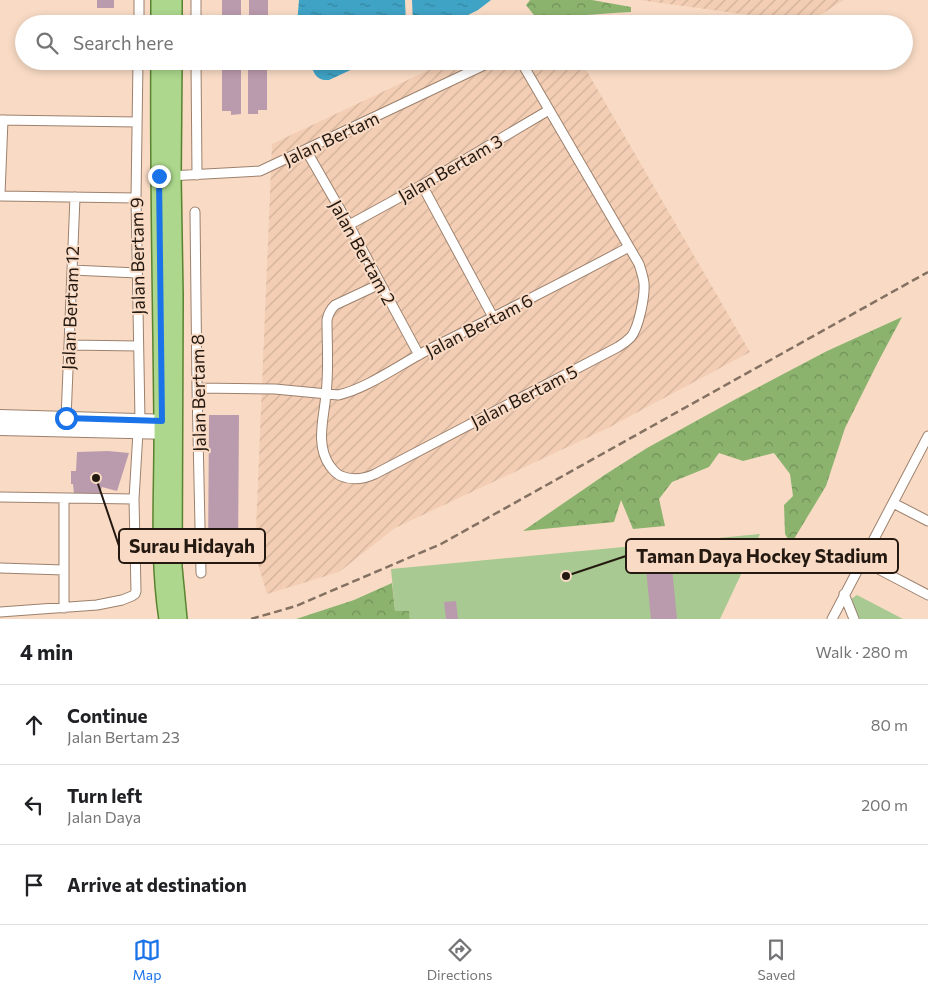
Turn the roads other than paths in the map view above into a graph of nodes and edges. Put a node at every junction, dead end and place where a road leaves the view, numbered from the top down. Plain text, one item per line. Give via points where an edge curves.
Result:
1 (139, 0) edge
2 (159, 0) edge
3 (174, 0) edge
4 (196, 0) edge
5 (139, 15) edge
6 (159, 15) edge
7 (174, 15) edge
8 (196, 15) edge
9 (138, 70) edge
10 (160, 70) edge
11 (173, 70) edge
12 (196, 70) edge
13 (474, 70) edge
14 (526, 70) edge
15 (549, 110) junction
16 (2, 120) edge
17 (137, 122) junction
18 (306, 150) junction
19 (197, 175) junction
20 (166, 176) junction
21 (422, 185) junction
22 (0, 195) edge
23 (75, 197) junction
24 (136, 198) junction
25 (195, 212) dead end
26 (349, 224) junction
27 (629, 247) junction
28 (72, 270) junction
29 (137, 273) junction
30 (380, 284) junction
31 (493, 318) junction
32 (69, 345) junction
33 (138, 346) junction
34 (419, 355) junction
35 (197, 388) junction
36 (326, 394) junction
37 (0, 417) edge
38 (66, 418) junction
39 (139, 426) junction
40 (169, 427) junction
41 (0, 428) edge
42 (927, 441) edge
43 (0, 497) edge
44 (64, 498) junction
45 (134, 499) junction
46 (893, 503) junction
47 (928, 521) edge
48 (863, 561) junction
49 (0, 568) edge
50 (64, 570) junction
51 (201, 573) dead end
52 (844, 594) junction
53 (928, 595) edge
54 (171, 602) junction
55 (64, 608) junction
56 (0, 612) edge
57 (167, 619) edge
58 (179, 619) edge
59 (832, 619) edge
60 (854, 619) edge

1 - 5 street
2 - 6 main road
3 - 7 main road
4 - 8 street
9 - 17 street, Jalan Bertam 9
10 - 20 main road
11 - 20 main road
12 - 19 street
13 - 18 street, Jalan Bertam
14 - 15 street, Jalan Bertam 5
15 - 21 street, Jalan Bertam 3
15 - 27 street, Jalan Bertam 5
16 - 17 street
16 - 22 street
17 - 24 street, Jalan Bertam 9
18 - 19 street, Jalan Bertam via 256,172
18 - 26 street, Jalan Bertam 2
19 - 20 street, Jalan Bertam
20 - 40 main road via 175,296
21 - 26 street, Jalan Bertam 3
21 - 31 street
22 - 23 street
23 - 24 street
23 - 28 street, Jalan Bertam 12
24 - 29 street, Jalan Bertam 9
25 - 35 street, Jalan Bertam 8
26 - 30 street, Jalan Bertam 2
27 - 31 street, Jalan Bertam 6
27 - 36 street, Jalan Bertam 5 via 639,264 644,287 635,331 626,342 372,475 361,479 340,476 325,458 322,433
28 - 29 street
28 - 32 street, Jalan Bertam 12
29 - 33 street, Jalan Bertam 9
30 - 34 street, Jalan Bertam 2
30 - 36 street, Jalan Bertam 5 via 335,305 328,314
31 - 34 street, Jalan Bertam 6
32 - 33 street
32 - 38 street, Jalan Bertam 12
33 - 39 street, Jalan Bertam 9
34 - 36 street, Jalan Bertam 6 via 356,389 338,395
35 - 36 street, Jalan Bertam 6 via 275,389
35 - 51 street, Jalan Bertam 8
37 - 38 street
38 - 39 street
39 - 40 street
39 - 41 street
39 - 45 street, Jalan Bertam 9
40 - 54 main road via 162,567
42 - 46 street
43 - 44 street
44 - 45 street
44 - 50 street
45 - 55 street, Jalan Bertam 9 via 136,591 117,601
46 - 47 street
46 - 48 street
48 - 52 street
48 - 53 street
49 - 50 street
50 - 55 street
52 - 59 street
52 - 60 street
54 - 57 main road
54 - 58 main road
55 - 56 street

